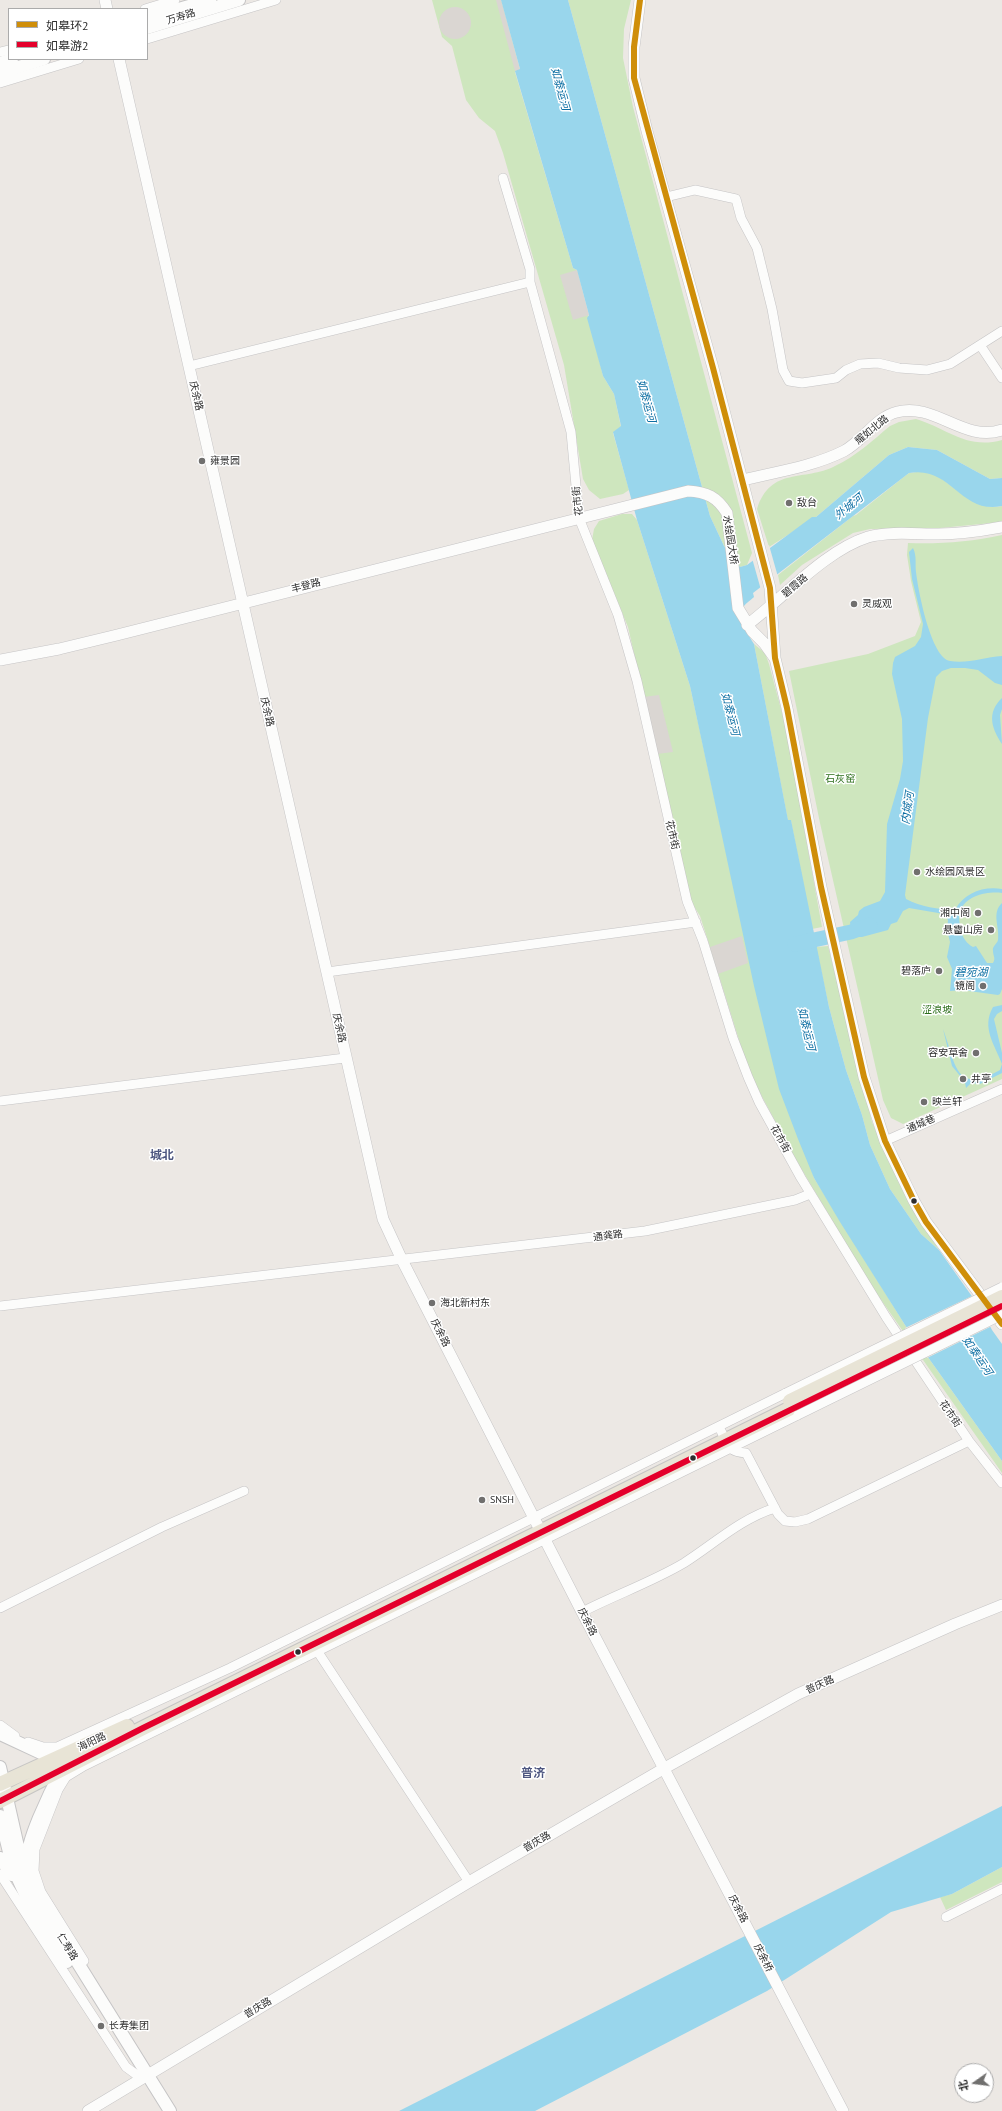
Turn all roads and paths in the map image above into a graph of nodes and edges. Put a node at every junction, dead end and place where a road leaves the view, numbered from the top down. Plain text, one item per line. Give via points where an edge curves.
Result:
1 (176, 0) edge
2 (210, 0) edge
3 (239, 0) edge
4 (276, 0) edge
5 (640, 0) edge
6 (148, 8) edge
7 (148, 18) edge
8 (148, 28) edge
9 (148, 39) edge
10 (41, 60) edge
11 (76, 60) edge
12 (119, 60) edge
13 (0, 73) edge
14 (0, 82) edge
15 (503, 178) dead end
16 (666, 197) junction
17 (530, 282) junction
18 (1002, 331) edge
19 (980, 345) junction
20 (189, 366) junction
21 (1002, 378) edge
22 (1002, 430) edge
23 (742, 480) junction
24 (612, 510) joint
25 (579, 518) junction
26 (1002, 527) edge
27 (242, 602) junction
28 (773, 605) junction
29 (745, 622) junction
30 (774, 658) junction
31 (0, 660) edge
32 (696, 922) junction
33 (327, 972) junction
34 (345, 1058) junction
35 (1002, 1089) edge
36 (0, 1101) edge
37 (885, 1141) junction
38 (810, 1194) junction
39 (402, 1260) junction
40 (1002, 1287) edge
41 (1002, 1297) edge
42 (0, 1306) edge
43 (996, 1306) edge
44 (1002, 1316) edge
45 (1002, 1324) edge
46 (792, 1404) junction
47 (724, 1438) junction
48 (969, 1441) junction
49 (1002, 1483) edge
50 (244, 1491) dead end
51 (775, 1508) junction
52 (540, 1528) junction
53 (1002, 1605) edge
54 (0, 1608) edge
55 (582, 1612) junction
56 (315, 1648) junction
57 (0, 1725) edge
58 (0, 1734) edge
59 (61, 1763) junction
60 (0, 1767) edge
61 (664, 1769) junction
62 (2, 1783) edge
63 (4, 1800) edge
64 (0, 1816) edge
65 (0, 1858) edge
66 (0, 1874) edge
67 (469, 1882) junction
68 (1002, 1888) edge
69 (33, 1892) junction
70 (31, 1907) junction
71 (946, 1917) dead end
72 (748, 1928) joint
73 (144, 2076) junction
74 (88, 2111) edge
75 (162, 2111) edge
76 (170, 2111) edge
77 (843, 2111) edge

1 - 6 street
2 - 7 main road, 万寿路
3 - 8 main road, 万寿路
4 - 9 street
5 - 16 street via 634,47 634,78
10 - 13 main road
11 - 14 street
12 - 20 street, 庆余路
15 - 17 street, 花市街 via 530,269
16 - 19 street via 695,190 736,199 741,218 757,248 783,370 789,381 802,383 836,378 860,364 927,370 950,364
16 - 23 street
17 - 20 street
17 - 25 street, 花市街 via 571,432
18 - 19 street
19 - 21 street
20 - 27 street, 庆余路
22 - 23 street, 耀如北路 via 980,434 926,412 897,412 884,418 859,441 827,458
23 - 28 street
24 - 25 street, 丰登路
24 - 29 street, 水绘园大桥 via 688,492 712,496 727,513 738,608
25 - 27 street, 丰登路
25 - 32 street, 花市街 via 618,615 637,682 687,901
26 - 28 street, 碧霞路 via 960,533 888,534 869,537 820,564
27 - 31 street, 丰登路 via 59,649
27 - 33 street, 庆余路
28 - 29 street
28 - 30 street, 碧霞路
29 - 30 street
30 - 37 street, 碧霞路 via 787,708 833,944 864,1077
32 - 33 street
32 - 38 street, 花市街 via 748,1077
33 - 34 street, 庆余路
34 - 36 street
34 - 39 street, 庆余路 via 379,1206
35 - 37 street, 通城巷
37 - 43 street, 碧霞路 via 926,1222
38 - 39 street, 通龚路 via 794,1200 645,1232
38 - 48 street, 花市街 via 902,1342
39 - 42 street, 通龚路
39 - 52 street, 庆余路
40 - 46 street, bridge
41 - 46 main road, 海阳路, bridge
43 - 45 street, 碧霞路
43 - 46 main road, 海阳路
44 - 46 street, bridge
46 - 47 main road, 海阳路
47 - 51 street via 734,1452 746,1453
47 - 52 main road, 海阳路
48 - 49 street, 花市街
48 - 51 street via 808,1519 785,1521
50 - 54 street via 162,1527
51 - 55 street via 760,1512 682,1563
52 - 55 street, 庆余路
52 - 56 main road, 海阳路
52 - 57 street via 57,1747 43,1747 26,1741
52 - 59 main road, 海阳路 via 208,1687
53 - 61 street, 普庆路 via 798,1694
55 - 61 street, 庆余路
56 - 59 main road, 海阳路
56 - 67 street
56 - 73 street via 84,1766 66,1777 58,1790 35,1848 34,1871 41,1892 142,2055
58 - 59 main road
59 - 62 main road, 海阳路
59 - 63 main road, 海阳路
59 - 69 main road via 31,1839 26,1859
60 - 62 main road, 仁寿路
61 - 67 street, 普庆路
61 - 72 street, 庆余路
62 - 63 main road, 仁寿路
63 - 69 main road, 仁寿路
64 - 70 main road, 仁寿路 via 13,1868
65 - 70 main road
66 - 73 street via 126,2067
67 - 73 street, 普庆路
68 - 71 street
69 - 73 main road, 仁寿路
70 - 73 main road, 仁寿路
72 - 77 street, 庆余桥
73 - 74 street, 普庆路
73 - 75 main road, 仁寿路
73 - 76 main road, 仁寿路

